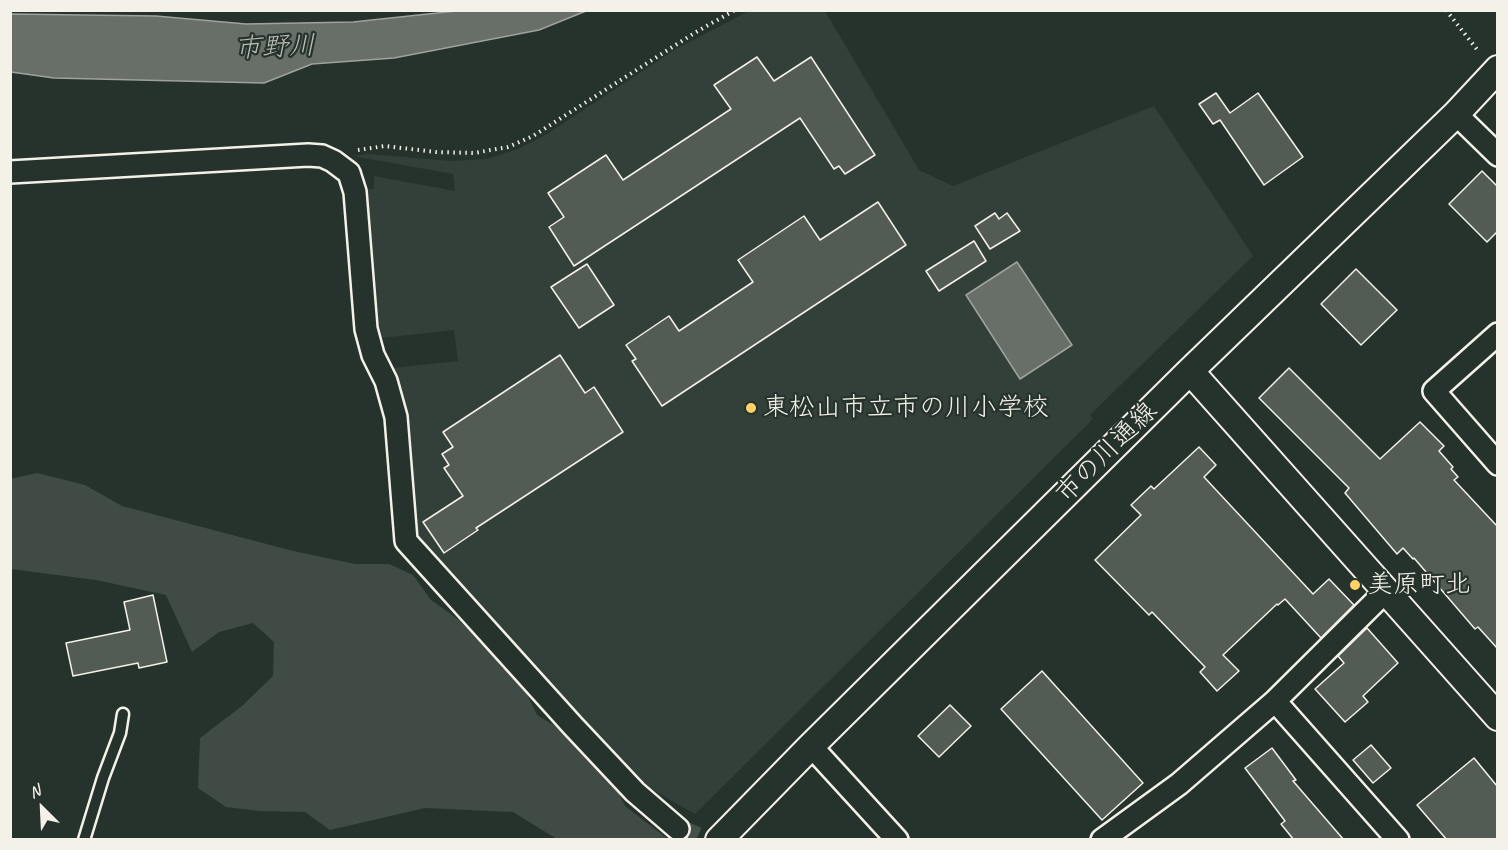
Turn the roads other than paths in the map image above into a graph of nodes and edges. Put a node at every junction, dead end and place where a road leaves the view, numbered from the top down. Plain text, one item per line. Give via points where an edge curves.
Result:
1 (1496, 71) edge
2 (1456, 114) junction
3 (1497, 155) edge
4 (10, 172) edge
5 (1497, 334) edge
6 (1190, 371) junction
7 (1497, 464) edge
8 (1386, 591) junction
9 (1275, 701) junction
10 (123, 714) dead end
11 (1497, 717) edge
12 (811, 746) junction
13 (678, 829) tunnel mouth
14 (84, 840) edge
15 (719, 840) edge
16 (897, 840) edge
17 (1102, 840) edge
18 (1398, 840) edge

1 - 2 street, 市の川通線
2 - 3 street
2 - 6 street, 市の川通線
4 - 13 street via 308,155 322,156 349,173 355,192 366,329 396,417 406,541 580,734 635,792
5 - 7 street via 1434,391
6 - 8 street
6 - 12 street, 市の川通線
8 - 9 street
8 - 11 street
9 - 17 street via 1179,784
9 - 18 street
10 - 14 lane
12 - 15 street, 市の川通線
12 - 16 street

